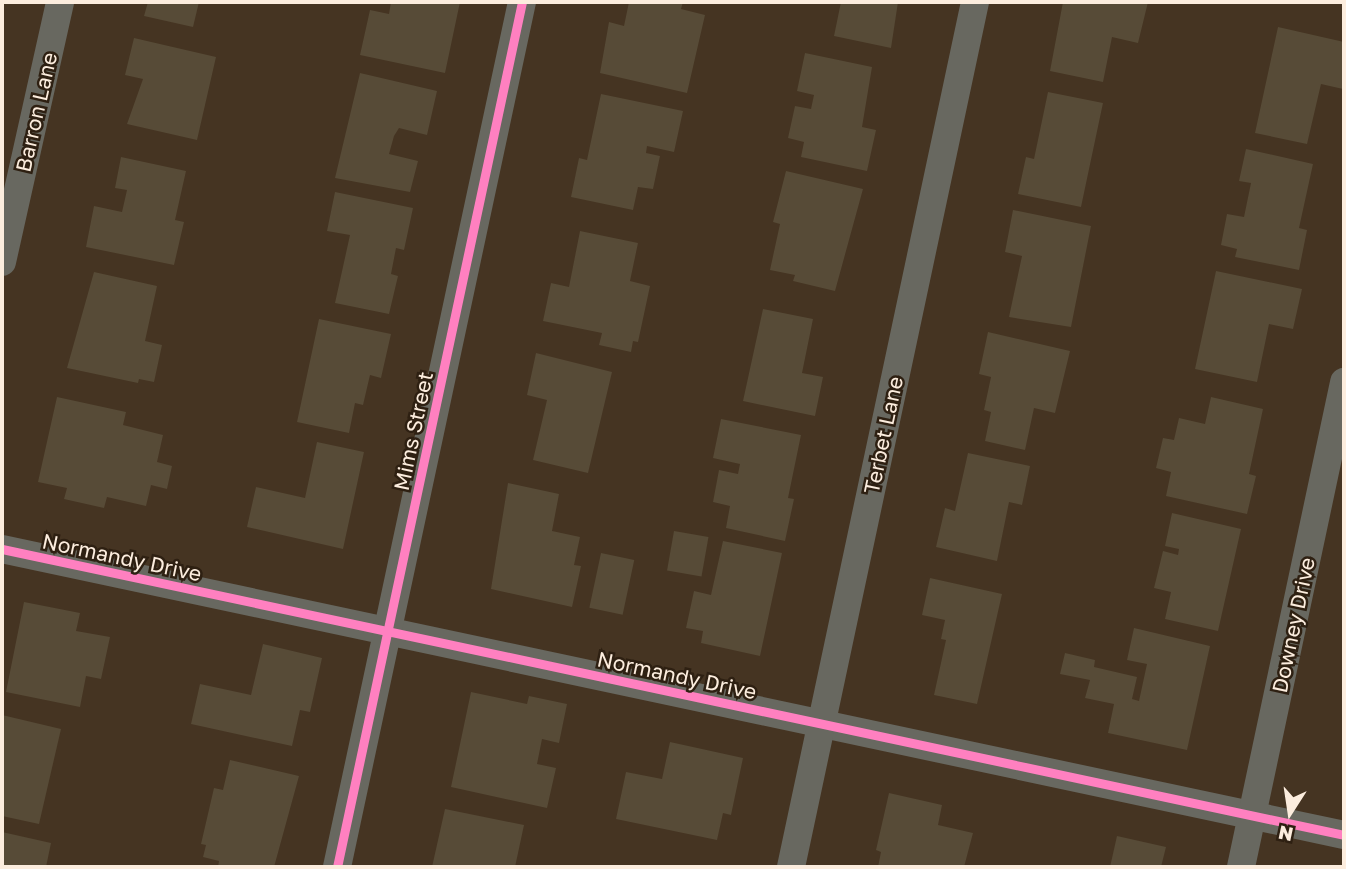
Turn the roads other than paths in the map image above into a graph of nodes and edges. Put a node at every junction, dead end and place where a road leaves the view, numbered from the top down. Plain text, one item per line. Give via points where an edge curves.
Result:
1 (60, 2) edge
2 (522, 2) edge
3 (975, 2) edge
4 (2, 262) edge
5 (1344, 382) edge
6 (2, 549) edge
7 (388, 631) junction
8 (821, 723) junction
9 (1252, 816) junction
10 (1344, 835) edge
11 (337, 867) edge
12 (791, 867) edge
13 (1241, 867) edge

1 - 4 street, Barron Lane
2 - 7 street, Mims Street
3 - 8 street, Terbet Lane
5 - 9 street, Downey Drive
6 - 7 street, Normandy Drive
7 - 8 street, Normandy Drive
7 - 11 street, Mims Street
8 - 9 street, Normandy Drive
8 - 12 street, Terbet Lane
9 - 10 street, Normandy Drive
9 - 13 street, Downey Drive

